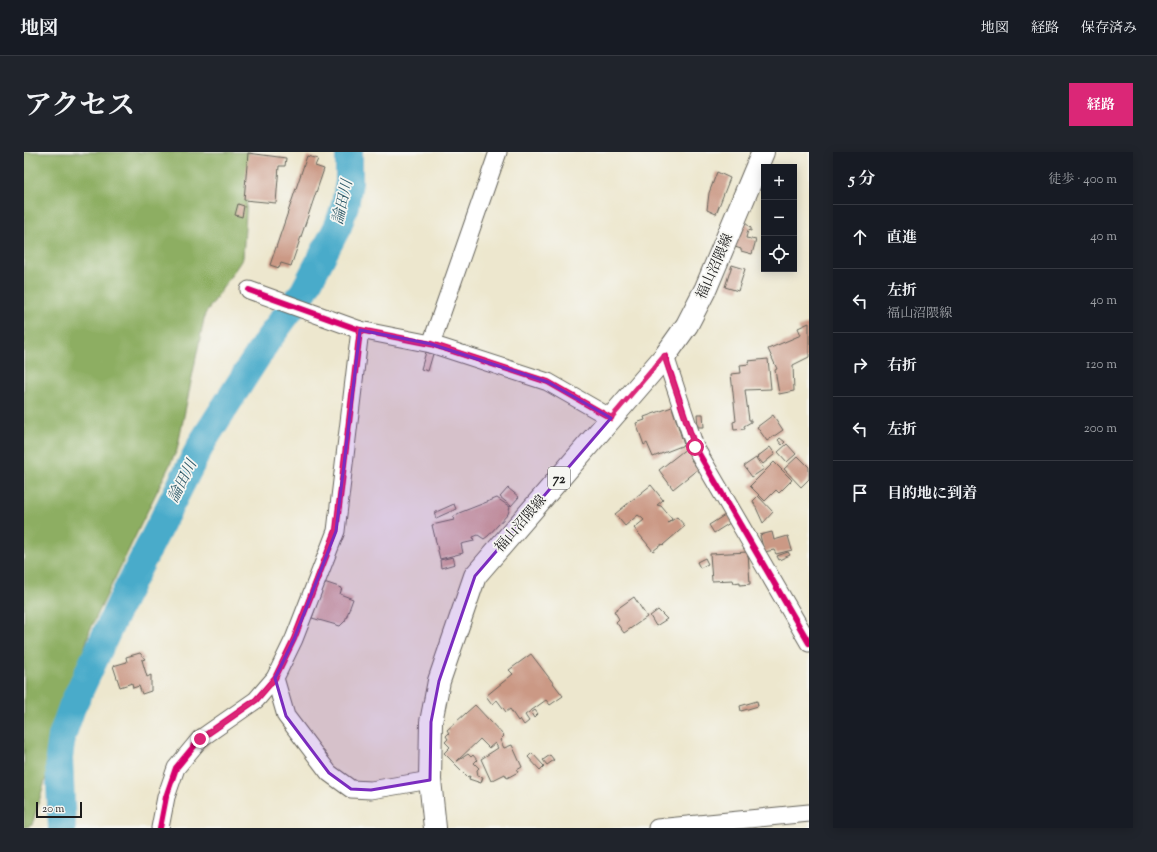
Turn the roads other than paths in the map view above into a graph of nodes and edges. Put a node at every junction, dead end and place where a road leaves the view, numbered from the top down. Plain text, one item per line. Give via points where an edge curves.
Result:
1 (498, 152) edge
2 (763, 152) edge
3 (249, 290) dead end
4 (360, 330) junction
5 (431, 344) junction
6 (664, 356) junction
7 (611, 418) junction
8 (809, 643) edge
9 (275, 678) junction
10 (430, 780) junction
11 (809, 812) edge
12 (160, 828) edge
13 (435, 828) edge
14 (657, 828) edge

1 - 5 street
2 - 6 main road, 福山沼隈線 / 72 via 706,288 687,325
3 - 4 street
4 - 5 street
4 - 9 street via 336,530 294,639
5 - 7 street via 548,382
6 - 7 main road, 福山沼隈線 / 72
6 - 8 street via 695,447
7 - 10 main road, 福山沼隈線 / 72 via 476,576 439,681 431,722
9 - 10 street via 286,716 329,773 351,789 371,790
9 - 12 street via 256,700 200,739 176,768 166,797
10 - 13 main road, 福山沼隈線 / 72
11 - 14 street

